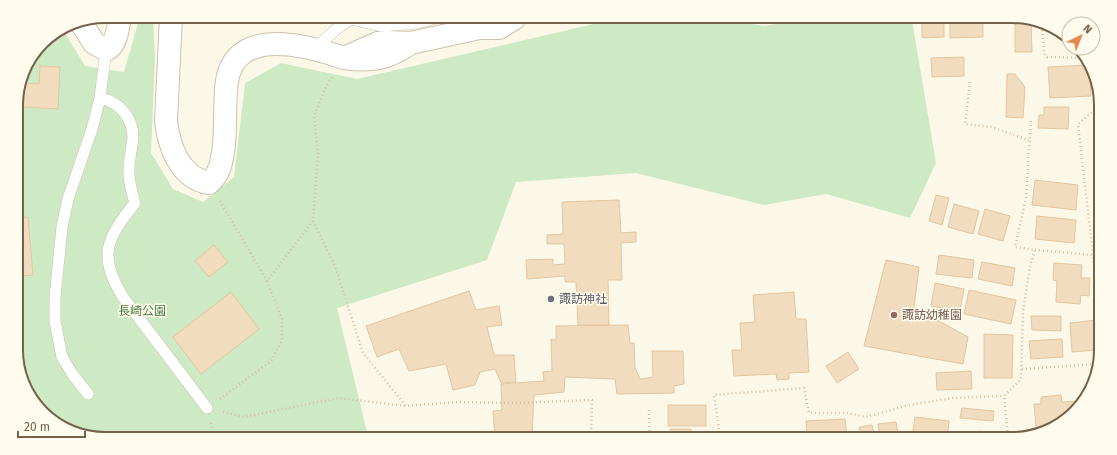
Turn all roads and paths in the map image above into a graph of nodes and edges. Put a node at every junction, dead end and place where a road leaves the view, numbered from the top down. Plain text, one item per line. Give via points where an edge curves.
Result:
1 (118, 23) edge
2 (171, 23) edge
3 (345, 23) edge
4 (368, 23) edge
5 (417, 23) edge
6 (485, 23) edge
7 (506, 23) edge
8 (83, 26) edge
9 (1042, 28) edge
10 (316, 48) junction
11 (106, 50) junction
12 (344, 58) junction
13 (1079, 58) edge
14 (970, 82) dead end
15 (100, 98) junction
16 (1094, 111) edge
17 (1031, 119) dead end
18 (1029, 140) junction
19 (209, 183) junction
20 (313, 221) junction
21 (1035, 250) junction
22 (1093, 255) junction
23 (1094, 261) edge
24 (267, 280) junction
25 (1092, 364) edge
26 (1022, 369) junction
27 (88, 394) dead end
28 (1004, 396) junction
29 (407, 406) junction
30 (207, 408) junction
31 (649, 410) dead end
32 (213, 432) edge
33 (591, 432) edge
34 (650, 432) edge
35 (719, 432) edge
36 (1007, 432) edge

1 - 11 street via 114,43
2 - 19 street via 166,121 168,134 178,162 196,178
3 - 10 lane
4 - 5 lane via 381,26
6 - 7 street via 499,28
6 - 12 street via 411,43 378,43
8 - 11 street via 94,43
9 - 13 path via 1044,53 1047,57
10 - 12 street
10 - 19 street via 283,43 268,44 243,53 239,58 227,80 226,126 221,164 218,174
11 - 15 lane
12 - 20 path via 326,87 314,116 318,153
14 - 18 path via 965,124 991,127
15 - 27 lane via 68,199 62,227 55,297 55,321 62,357
15 - 30 lane via 111,100 125,112 133,138 128,171 135,203 112,236 107,251 108,266 114,283 123,296
16 - 22 path via 1078,124
17 - 18 path
18 - 21 path via 1026,198 1015,247
19 - 24 path
20 - 24 path
20 - 29 path via 335,266 363,353
21 - 22 path
21 - 26 path via 1023,312
22 - 23 path
24 - 30 path via 282,319 282,340 271,361
25 - 26 path
26 - 28 path via 1021,379
28 - 35 path via 953,398 866,417 847,413 809,413 804,388 714,395
28 - 36 path
29 - 30 path via 338,398 244,417
29 - 33 path via 456,402 592,400
30 - 32 path
31 - 34 path

